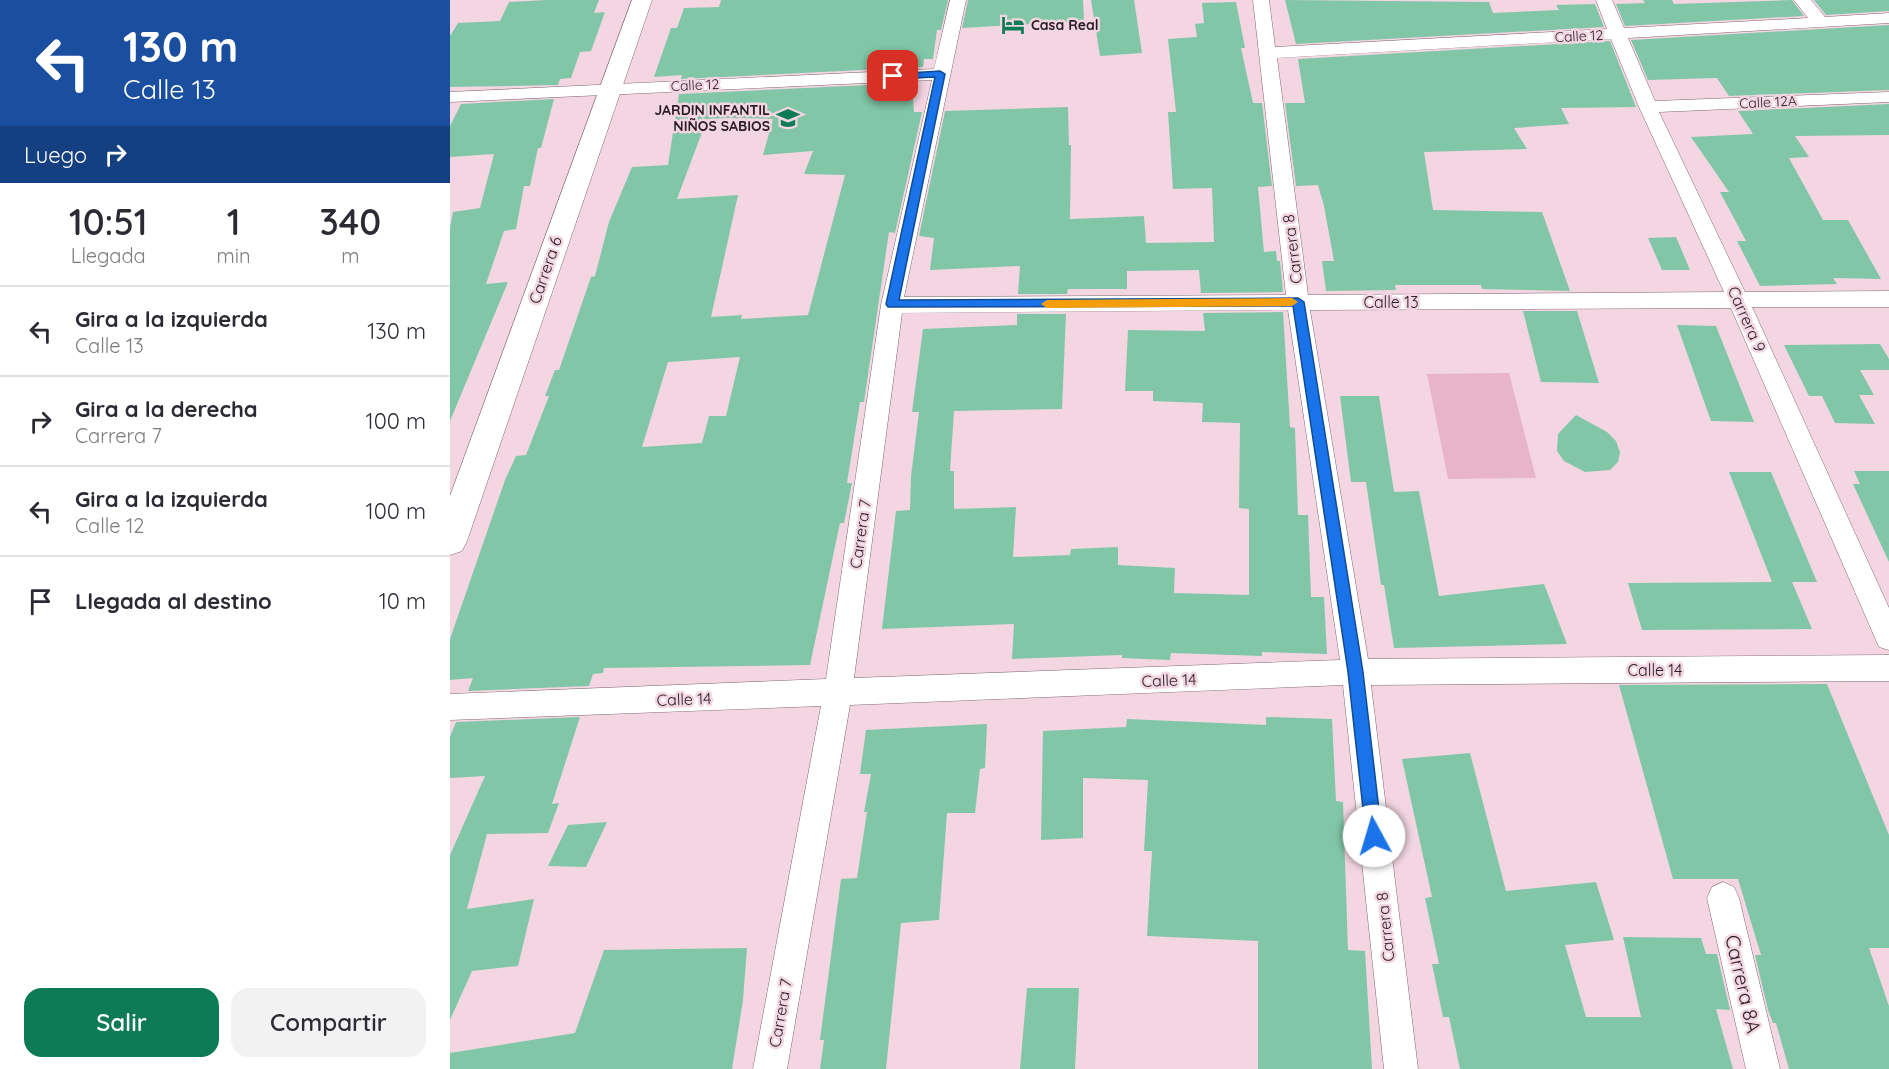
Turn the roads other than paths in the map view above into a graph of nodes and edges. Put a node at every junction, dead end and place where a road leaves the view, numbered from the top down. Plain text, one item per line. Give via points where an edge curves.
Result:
1 (642, 0) edge
2 (958, 0) edge
3 (1261, 0) edge
4 (1604, 0) edge
5 (1802, 0) edge
6 (1889, 18) edge
7 (1821, 22) junction
8 (1618, 33) junction
9 (1268, 53) junction
10 (940, 74) junction
11 (609, 89) junction
12 (450, 97) edge
13 (1889, 97) edge
14 (1648, 107) junction
15 (1889, 299) edge
16 (1738, 300) junction
17 (1298, 302) junction
18 (892, 304) junction
19 (450, 541) edge
20 (1889, 638) edge
21 (1889, 668) edge
22 (1356, 672) junction
23 (838, 693) junction
24 (450, 707) edge
25 (1723, 898) dead end
26 (770, 1069) edge
27 (1401, 1069) edge
28 (1763, 1069) edge

1 - 11 main road, Carrera 6
2 - 10 street, Carrera 7
3 - 9 street, Carrera 8
4 - 8 street, Carrera 9
5 - 7 street
6 - 7 street, Calle 12
7 - 8 street, Calle 12
8 - 9 street, Calle 12
8 - 14 street, Carrera 9
9 - 17 street, Carrera 8
10 - 11 street, Calle 12
10 - 18 street, Carrera 7
11 - 12 street, Calle 12
11 - 19 main road, Carrera 6
13 - 14 street, Calle 12A
14 - 16 street, Carrera 9
15 - 16 street, Calle 13
16 - 17 street, Calle 13
16 - 20 street, Carrera 9
17 - 18 street, Calle 13
17 - 22 street, Carrera 8
18 - 23 street, Carrera 7
21 - 22 street, Calle 14
22 - 23 street, Calle 14
22 - 27 street, Carrera 8
23 - 24 street, Calle 14
23 - 26 street, Carrera 7
25 - 28 street, Carrera 8A

